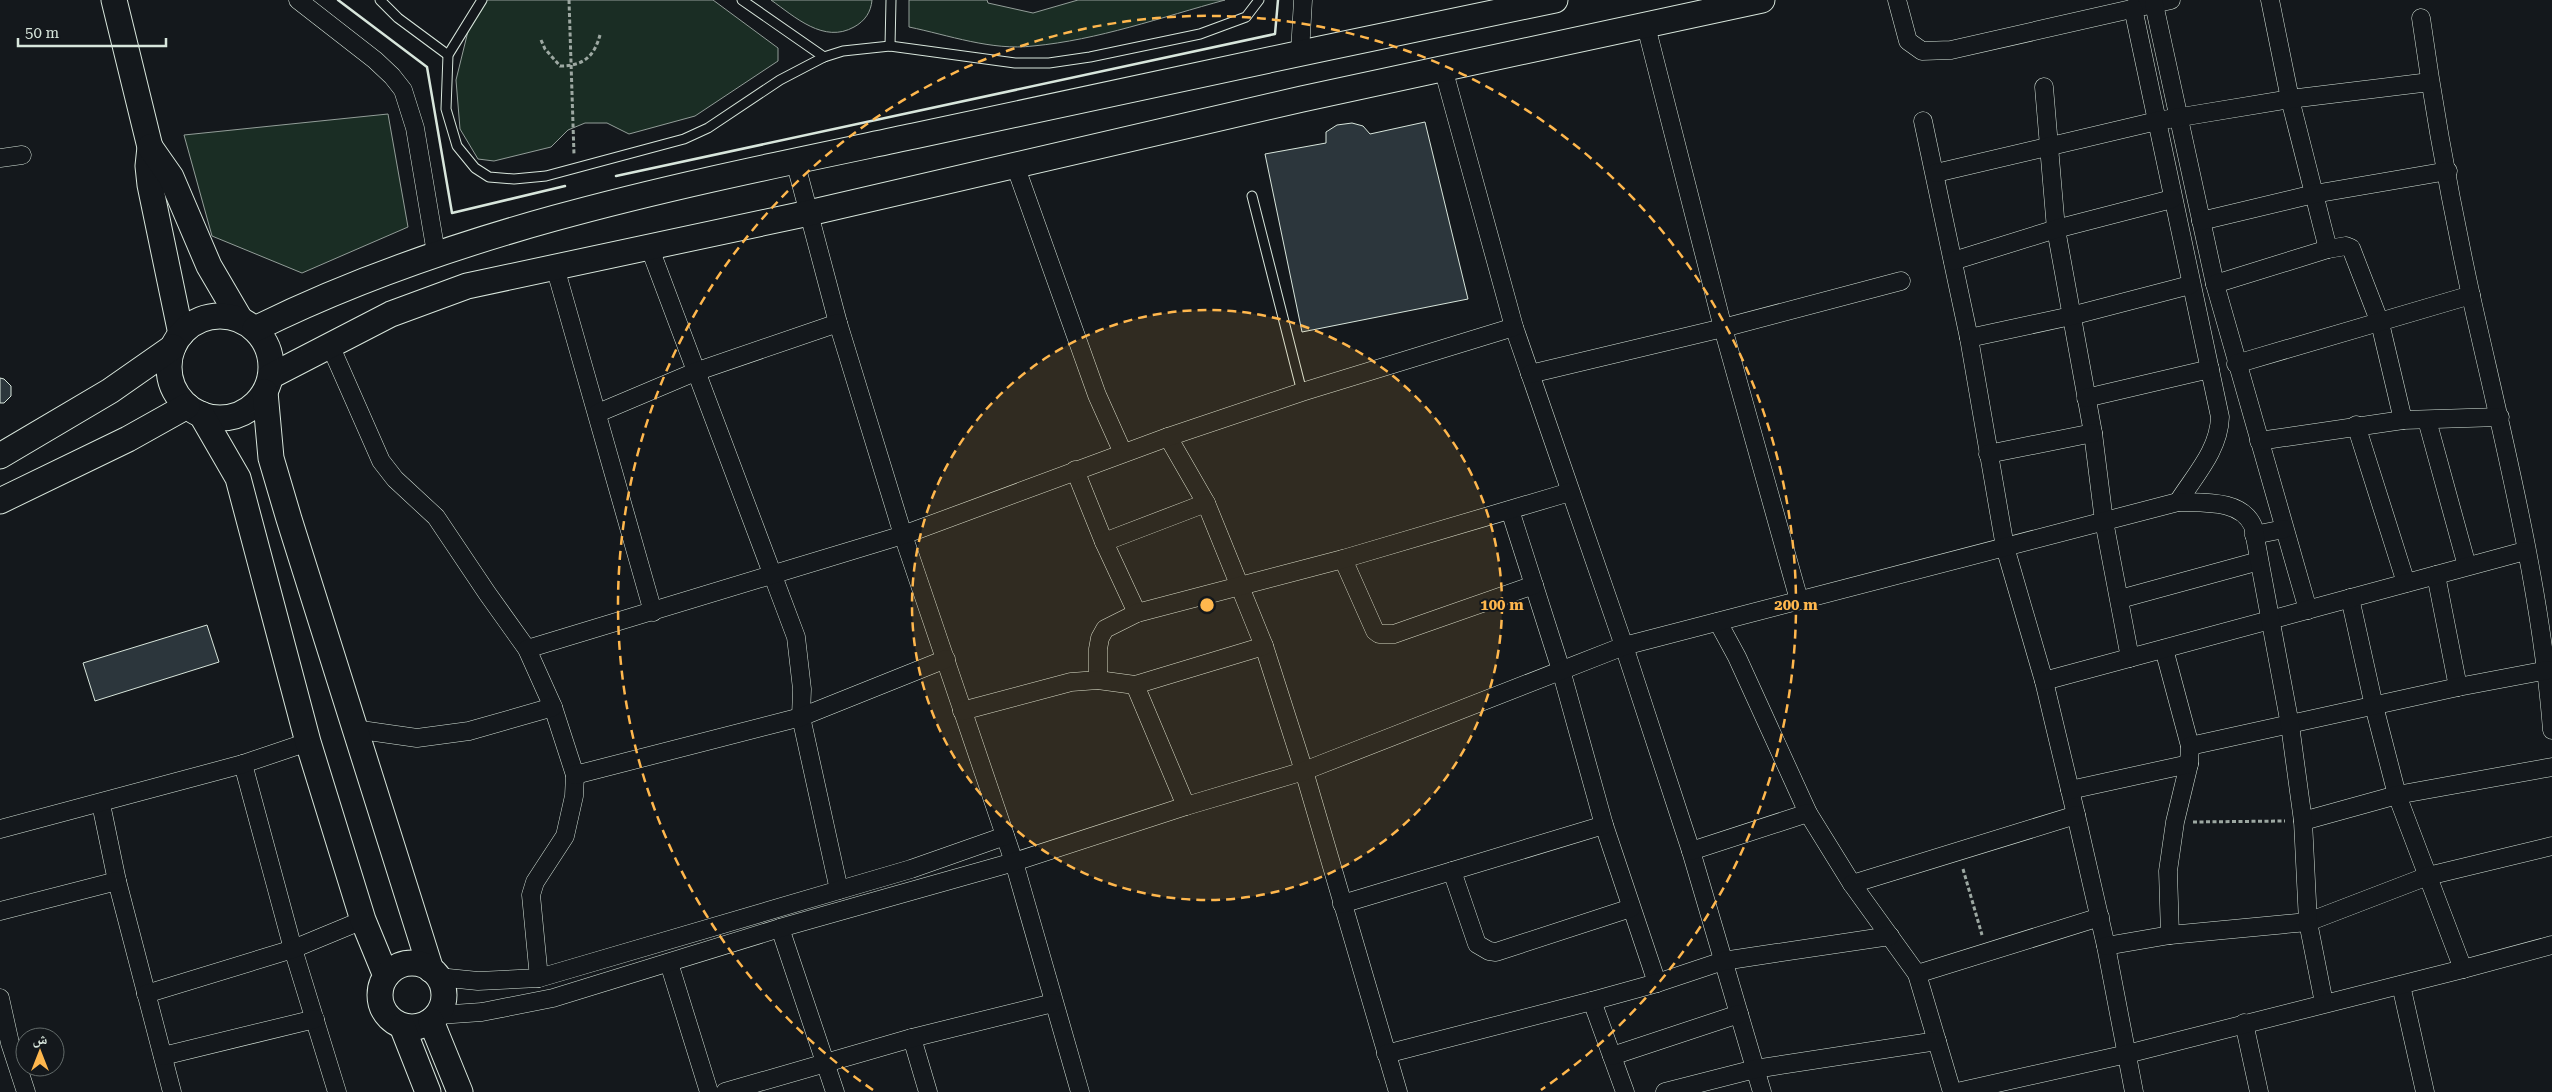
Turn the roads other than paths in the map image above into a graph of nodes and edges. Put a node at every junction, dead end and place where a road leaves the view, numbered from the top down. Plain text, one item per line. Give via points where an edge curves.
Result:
1 (114, 0) edge
2 (298, 0) edge
3 (380, 0) edge
4 (482, 0) edge
5 (742, 0) edge
6 (891, 0) edge
7 (1259, 0) edge
8 (1303, 0) edge
9 (1555, 0) edge
10 (1762, 0) edge
11 (1897, 0) edge
12 (2270, 0) edge
13 (2162, 2) edge
14 (2133, 8) junction
15 (2420, 18) dead end
16 (1646, 26) junction
17 (890, 46) junction
18 (1300, 54) junction
19 (448, 55) junction
20 (824, 57) junction
21 (1443, 68) junction
22 (2430, 82) junction
23 (2044, 87) dead end
24 (2290, 98) junction
25 (2177, 117) junction
26 (1923, 121) dead end
27 (2157, 121) junction
28 (150, 147) junction
29 (2049, 148) junction
30 (22, 155) dead end
31 (0, 158) edge
32 (795, 161) junction
33 (1015, 165) junction
34 (2448, 171) junction
35 (1936, 173) junction
36 (2314, 194) junction
37 (1252, 196) dead end
38 (2172, 199) junction
39 (809, 213) junction
40 (2201, 221) junction
41 (2056, 229) junction
42 (2206, 241) junction
43 (649, 246) junction
44 (2182, 248) junction
45 (2328, 249) junction
46 (436, 253) junction
47 (1953, 261) junction
48 (554, 266) junction
49 (1901, 281) dead end
50 (2215, 284) junction
51 (2190, 285) junction
52 (2471, 295) junction
53 (2071, 316) junction
54 (838, 323) junction
55 (2380, 323) junction
56 (248, 324) junction
57 (1514, 327) junction
58 (1723, 328) junction
59 (1969, 338) junction
60 (177, 341) junction
61 (330, 345) junction
62 (2236, 364) junction
63 (2210, 369) junction
64 (695, 372) junction
65 (1530, 374) junction
66 (268, 384) junction
67 (1302, 392) junction
68 (2086, 398) junction
69 (194, 410) junction
70 (598, 413) junction
71 (2500, 417) junction
72 (2403, 420) junction
73 (2427, 420) junction
74 (2356, 425) junction
75 (2092, 432) junction
76 (1168, 437) junction
77 (2259, 441) junction
78 (1123, 453) junction
79 (1988, 454) junction
80 (0, 456) edge
81 (1075, 470) junction
82 (1570, 492) junction
83 (0, 501) edge
84 (2178, 502) junction
85 (1206, 503) junction
86 (1510, 510) junction
87 (2104, 521) junction
88 (2284, 529) junction
89 (903, 535) junction
90 (2254, 536) junction
91 (1104, 542) junction
92 (2005, 547) junction
93 (2525, 551) junction
94 (1344, 559) junction
95 (2259, 561) junction
96 (2467, 566) junction
97 (2436, 575) junction
98 (772, 576) junction
99 (2406, 584) junction
100 (1240, 585) junction
101 (1534, 585) junction
102 (2350, 598) junction
103 (2120, 599) junction
104 (1799, 600) junction
105 (2308, 610) junction
106 (653, 612) junction
107 (1137, 613) junction
108 (2270, 620) junction
109 (1718, 622) junction
110 (1264, 646) junction
111 (1624, 646) junction
112 (527, 648) junction
113 (2164, 649) junction
114 (2130, 658) junction
115 (946, 659) junction
116 (1561, 670) junction
117 (2548, 670) junction
118 (1098, 680) junction
119 (2044, 681) junction
120 (1135, 685) junction
121 (2458, 687) junction
122 (2374, 706) junction
123 (553, 707) junction
124 (962, 711) junction
125 (801, 717) junction
126 (2290, 725) junction
127 (354, 729) junction
128 (2552, 730) edge
129 (308, 742) junction
130 (2190, 746) junction
131 (243, 764) junction
132 (2189, 764) junction
133 (2552, 767) edge
134 (1304, 771) junction
135 (575, 775) junction
136 (2070, 790) junction
137 (2397, 795) junction
138 (101, 804) junction
139 (1186, 806) junction
140 (1808, 813) junction
141 (2076, 815) junction
142 (2303, 821) junction
143 (1604, 825) junction
144 (0, 829) edge
145 (1005, 836) junction
146 (2552, 846) edge
147 (1692, 852) junction
148 (1014, 862) junction
149 (1452, 871) junction
150 (2428, 876) junction
151 (118, 880) junction
152 (1852, 884) junction
153 (839, 890) junction
154 (1342, 904) junction
155 (1631, 908) junction
156 (0, 911) edge
157 (2100, 918) junction
158 (362, 920) junction
159 (2308, 922) junction
160 (780, 928) junction
161 (2170, 935) junction
162 (1890, 936) junction
163 (2552, 945) edge
164 (2106, 946) junction
165 (293, 949) junction
166 (1723, 961) junction
167 (669, 963) junction
168 (2463, 969) junction
169 (435, 973) junction
170 (1917, 974) junction
171 (386, 976) junction
172 (539, 978) junction
173 (1657, 984) junction
174 (2402, 985) junction
175 (146, 994) junction
176 (0, 998) edge
177 (1592, 1002) junction
178 (1053, 1003) junction
179 (2324, 1003) junction
180 (1739, 1014) junction
181 (434, 1018) junction
182 (315, 1019) junction
183 (2244, 1023) junction
184 (402, 1026) junction
185 (912, 1038) junction
186 (1936, 1041) junction
187 (5, 1045) edge
188 (1386, 1054) junction
189 (2127, 1054) junction
190 (163, 1056) junction
191 (1612, 1056) junction
192 (825, 1063) junction
193 (1755, 1069) junction
194 (26, 1092) edge
195 (172, 1092) edge
196 (337, 1092) edge
197 (428, 1092) edge
198 (460, 1092) edge
199 (710, 1092) edge
200 (725, 1092) edge
201 (835, 1092) edge
202 (928, 1092) edge
203 (1080, 1092) edge
204 (1398, 1092) edge
205 (1625, 1092) edge
206 (1665, 1092) edge
207 (1762, 1092) edge
208 (1952, 1092) edge
209 (1957, 1092) edge
210 (2134, 1092) edge
211 (2259, 1092) edge
212 (2425, 1092) edge

1 - 28 main road
2 - 46 street via 375,60 403,90 415,128
3 - 19 lane via 398,18
4 - 19 lane
5 - 20 lane
6 - 17 lane
7 - 17 lane via 1246,16 1200,34 1049,63 1015,63
8 - 18 street
9 - 18 main road
10 - 16 main road
11 - 14 street via 1908,41 1922,51 1951,50
12 - 24 street
13 - 14 street
13 - 25 street
14 - 27 street
15 - 22 street
16 - 21 main road
16 - 58 street
17 - 20 lane via 844,51
18 - 32 main road
19 - 20 lane via 446,109 457,146 475,168 489,177 514,179 546,176 684,139 708,128 780,80
21 - 33 main road
21 - 57 street
22 - 24 street
22 - 34 street
23 - 29 street
24 - 25 street
24 - 36 street
25 - 27 street
25 - 40 street
26 - 35 street
27 - 29 street
27 - 38 street
28 - 56 main road via 171,177 209,266
28 - 60 main road via 150,186
29 - 35 street
29 - 41 street
30 - 31 street
32 - 39 street
32 - 46 main road via 605,206
33 - 39 main road
33 - 78 street via 1097,395
34 - 36 street
34 - 52 street
35 - 47 street
36 - 40 street
36 - 45 street
37 - 67 lane
38 - 41 street
38 - 44 street
39 - 43 main road
39 - 54 street
40 - 42 street
41 - 47 street
41 - 53 street
42 - 44 street
42 - 50 street
43 - 48 main road
43 - 64 street
44 - 51 street
45 - 50 street
45 - 55 street via 2346,246 2354,252
46 - 56 main road
47 - 59 street
48 - 61 main road via 467,286 391,314
48 - 70 street
49 - 58 street
50 - 62 street
51 - 53 street
51 - 63 street
52 - 55 street
52 - 71 street
53 - 59 street
53 - 68 street
54 - 64 street
54 - 89 street
55 - 62 street
55 - 72 street
56 - 60 main road via 223,316 206,318 192,324
56 - 66 main road via 266,342 271,359
57 - 65 street
57 - 67 street
58 - 65 street
58 - 104 street
59 - 79 street
60 - 69 main road via 170,362 171,378 177,393
60 - 80 main road via 110,391
61 - 66 main road
61 - 112 street via 381,461 395,479 436,516
62 - 77 street
63 - 68 street
63 - 84 street via 2220,418 2219,434
64 - 70 street
64 - 98 street
65 - 82 street
66 - 69 main road via 256,404 237,414 216,418
66 - 127 main road via 272,458
67 - 76 street
68 - 75 street
69 - 83 main road
69 - 129 main road via 238,478
70 - 106 street
71 - 73 street
71 - 93 street
72 - 73 street
72 - 74 street
73 - 96 street
74 - 77 street
74 - 99 street
75 - 79 street
75 - 87 street
76 - 78 street
76 - 85 street
77 - 88 street
78 - 81 street
79 - 92 street
81 - 89 street
81 - 91 street
82 - 86 street
82 - 111 street
84 - 87 street
84 - 90 street via 2236,508 2249,517
85 - 91 street
85 - 100 street
86 - 94 street
86 - 101 street
87 - 92 street
87 - 103 street
88 - 90 street
88 - 105 street
89 - 98 street
89 - 115 street
90 - 95 street
91 - 107 street
92 - 104 street
92 - 119 street
93 - 96 street
93 - 117 street
94 - 100 street
94 - 101 street via 1379,634 1394,634
95 - 103 street
95 - 108 street
96 - 97 street
97 - 99 street
97 - 121 street
98 - 106 street
98 - 125 street via 796,637 802,689
99 - 102 street
100 - 107 street
100 - 110 street
101 - 116 street
102 - 105 street
102 - 122 street
103 - 114 street
104 - 109 street
105 - 108 street
106 - 112 street
107 - 118 street via 1105,629 1098,649
108 - 113 street
108 - 126 street
109 - 111 street
109 - 140 street
110 - 120 street
110 - 134 street
111 - 116 street
111 - 147 street
112 - 123 street
113 - 114 street
113 - 130 street
114 - 119 street
115 - 124 street
115 - 125 street
116 - 134 street
116 - 143 street
117 - 121 street
117 - 128 street
118 - 120 street
118 - 124 street via 1071,682
119 - 136 street
120 - 139 street
121 - 122 street
122 - 126 street
122 - 137 street
123 - 127 street via 469,731 417,738
123 - 135 street
124 - 145 street
125 - 135 street
125 - 153 street
126 - 130 street
126 - 142 street
127 - 169 main road
129 - 131 street
129 - 158 main road
130 - 132 street
131 - 138 street
131 - 165 street
132 - 136 street
132 - 161 street via 2175,822 2168,871
133 - 137 street
134 - 139 street
134 - 154 street
135 - 172 street via 571,815 565,836 535,882 531,895
136 - 141 street
137 - 142 street
137 - 150 street
138 - 144 street
138 - 151 street
139 - 148 street
140 - 147 street
140 - 152 street
141 - 152 street
141 - 157 street
142 - 159 street
143 - 149 street
143 - 155 street
145 - 148 street
145 - 153 street
146 - 150 street
147 - 166 street
148 - 160 street
148 - 178 street
149 - 154 street
149 - 155 street via 1477,944 1488,952 1504,951
150 - 159 street
150 - 168 street
151 - 156 street
151 - 175 street
152 - 162 street
153 - 172 street
154 - 188 street
155 - 173 street
157 - 164 street
157 - 170 street
158 - 165 street
158 - 171 main road
159 - 161 street
159 - 179 street
160 - 167 street
160 - 192 street
161 - 164 street
162 - 166 street
162 - 170 street
163 - 168 street
164 - 189 street
165 - 175 street
165 - 182 street
166 - 173 street
166 - 180 street
167 - 181 street via 553,998
167 - 199 street
168 - 174 street
169 - 171 main road via 422,965 403,965
169 - 172 street via 478,981
169 - 181 main road via 444,996
170 - 186 street
171 - 184 main road via 380,995 382,1005 393,1021
173 - 177 street
174 - 179 street
174 - 212 street
175 - 190 street
176 - 187 street
177 - 188 street
177 - 191 street
178 - 185 street
178 - 203 street
179 - 183 street
180 - 191 street
180 - 193 street
181 - 184 main road via 422,1026
181 - 198 main road
182 - 190 street
182 - 196 street
183 - 189 street
183 - 211 street
184 - 197 main road
185 - 192 street
185 - 202 street
186 - 193 street
186 - 208 street
187 - 194 street
188 - 204 street
189 - 209 street
189 - 210 street
190 - 195 street
191 - 205 street
192 - 200 street
192 - 201 street
193 - 206 street
193 - 207 street

